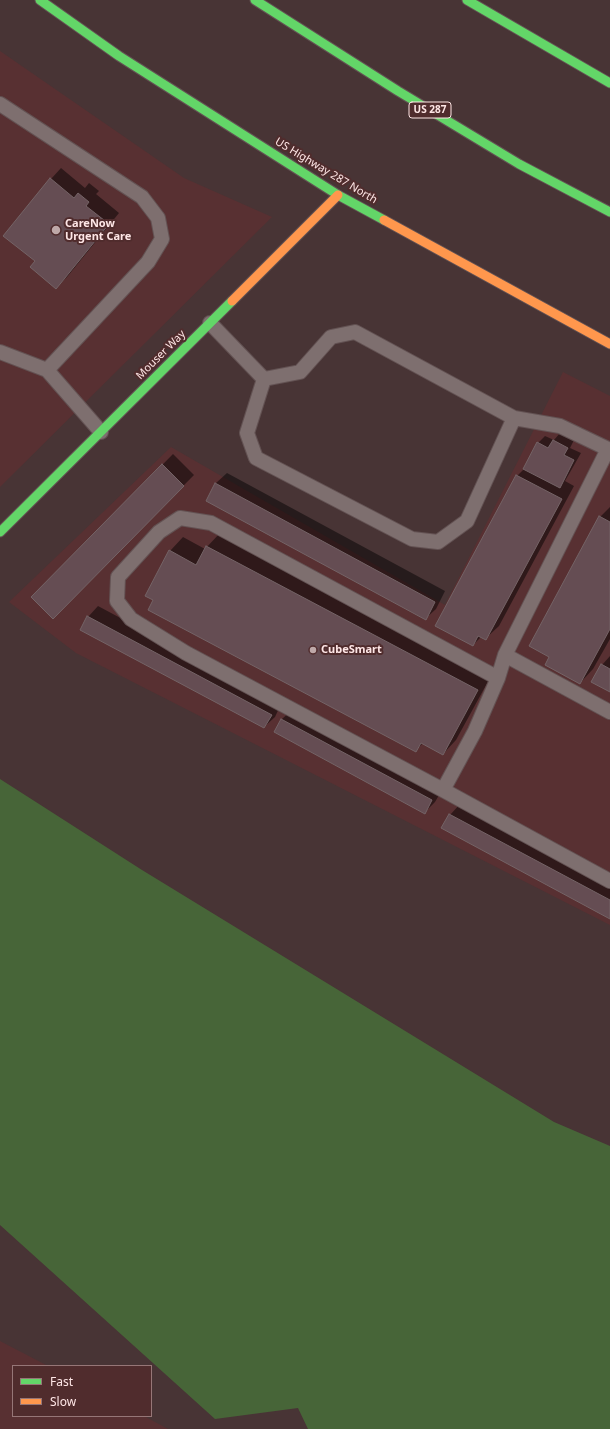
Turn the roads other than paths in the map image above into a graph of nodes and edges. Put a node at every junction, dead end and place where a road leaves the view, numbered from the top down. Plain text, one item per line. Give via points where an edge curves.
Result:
1 (40, 0) edge
2 (255, 0) edge
3 (467, 0) edge
4 (610, 83) edge
5 (0, 104) edge
6 (338, 195) junction
7 (610, 212) edge
8 (210, 323) junction
9 (610, 344) edge
10 (0, 352) edge
11 (47, 370) junction
12 (264, 379) junction
13 (514, 418) junction
14 (101, 432) junction
15 (609, 448) edge
16 (0, 532) edge
17 (505, 655) junction
18 (498, 678) junction
19 (610, 712) edge
20 (442, 790) junction
21 (610, 882) edge

1 - 6 main road, US Highway 287 North via 119,56
2 - 7 main road, US 287 via 519,164
3 - 4 main road
5 - 11 lane via 142,197 158,218 161,232 162,239 148,262
6 - 8 main road, Mouser Way
6 - 9 main road, US Highway 287 North
8 - 12 lane
8 - 14 main road, Mouser Way
10 - 11 lane
11 - 14 lane
12 - 13 lane via 300,372 331,337 355,332
12 - 13 lane via 247,433 256,458 412,539 438,542 467,521
13 - 15 lane via 560,426
14 - 16 main road, Mouser Way
15 - 17 lane
17 - 18 lane
17 - 19 lane
18 - 20 lane via 475,731
18 - 20 lane via 211,523 180,518 159,532 118,577 117,601 131,620 186,653
20 - 21 lane

